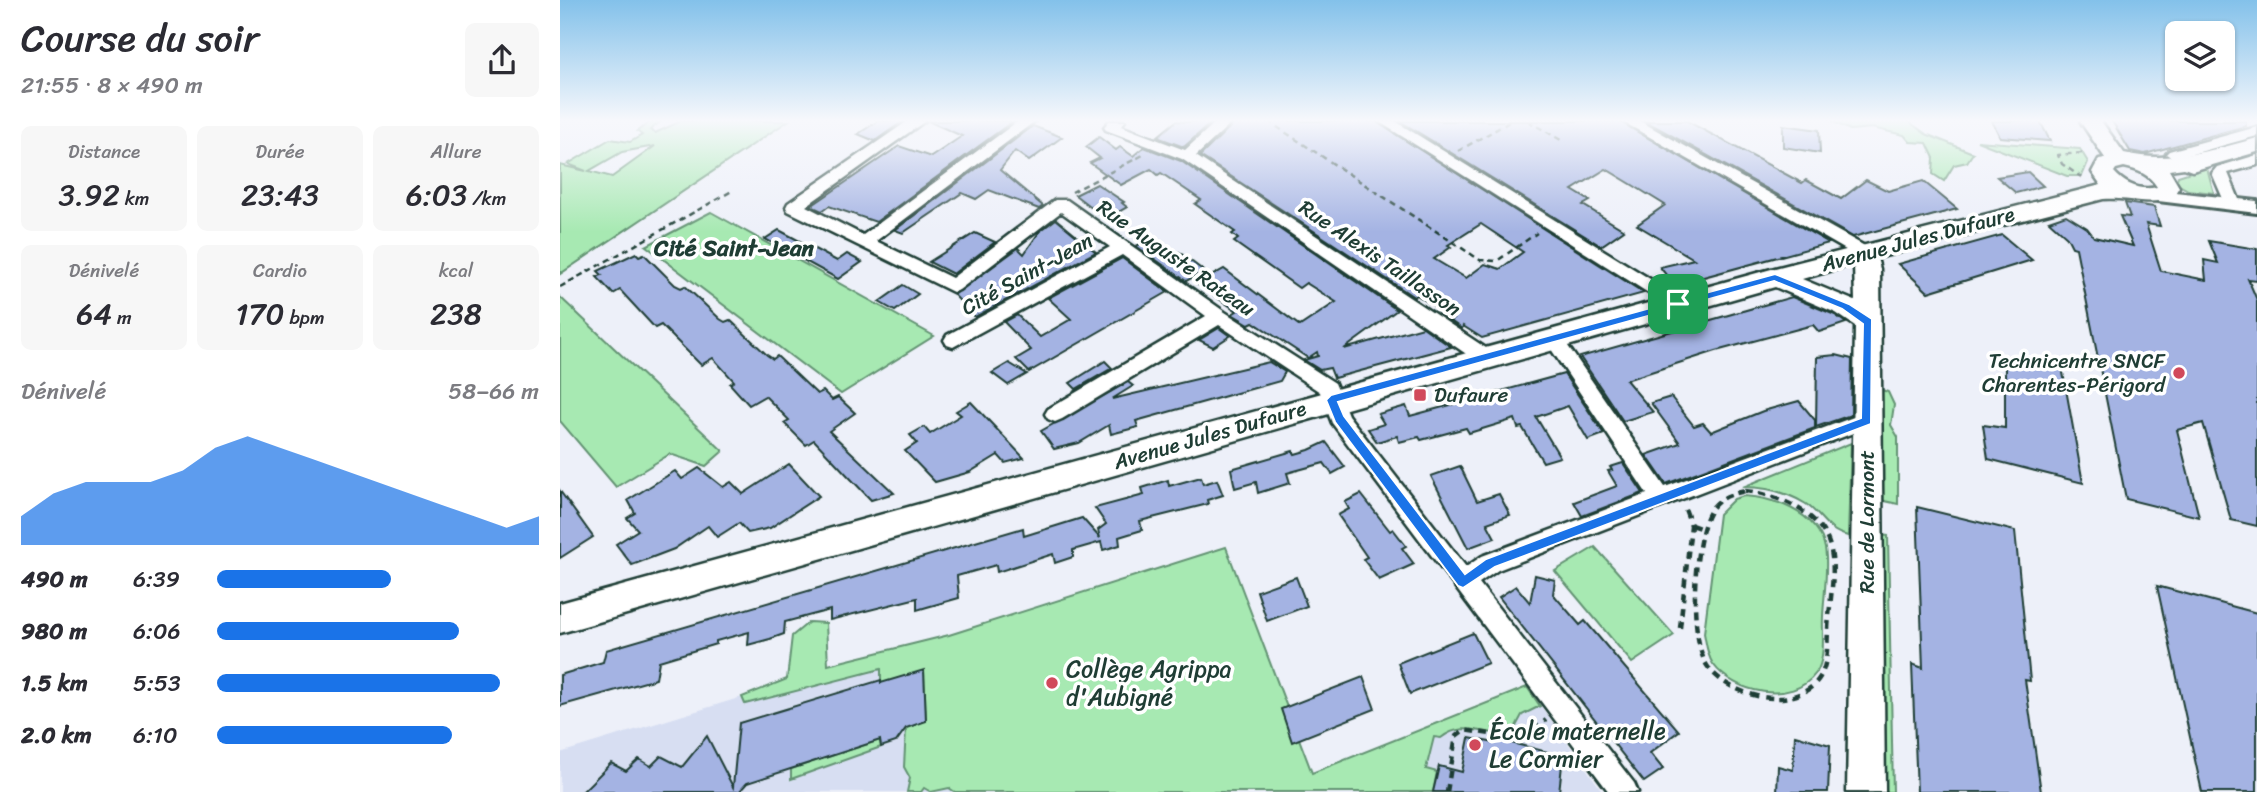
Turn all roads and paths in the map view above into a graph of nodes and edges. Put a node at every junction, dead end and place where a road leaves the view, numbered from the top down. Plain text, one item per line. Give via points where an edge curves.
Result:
1 (865, 158) edge
2 (978, 158) edge
3 (1138, 158) edge
4 (1190, 158) edge
5 (1324, 158) edge
6 (1445, 158) edge
7 (1695, 158) edge
8 (2106, 158) edge
9 (2211, 158) edge
10 (2257, 160) edge
11 (2110, 166) junction
12 (2159, 181) junction
13 (2124, 190) junction
14 (732, 191) dead end
15 (2063, 201) junction
16 (1061, 204) junction
17 (2233, 204) junction
18 (2257, 207) edge
19 (1549, 224) junction
20 (864, 242) junction
21 (1122, 248) junction
22 (1864, 253) junction
23 (1775, 277) junction
24 (560, 287) edge
25 (1678, 304) junction
26 (1219, 316) junction
27 (1868, 322) junction
28 (1553, 338) junction
29 (953, 340) dead end
30 (1485, 357) junction
31 (1331, 400) junction
32 (1055, 414) dead end
33 (1867, 420) junction
34 (1668, 495) junction
35 (1691, 525) junction
36 (1703, 529) junction
37 (1463, 582) junction
38 (560, 618) edge
39 (1680, 628) dead end
40 (1549, 717) dead end
41 (1447, 792) edge
42 (1625, 792) edge
43 (1866, 792) edge

1 - 20 street via 794,207
2 - 20 street
3 - 16 path via 1070,193
4 - 30 street, Rue Alexis Taillasson
5 - 19 path via 1480,260 1497,261
6 - 19 street
7 - 22 street
8 - 11 main road
9 - 12 main road
10 - 17 street via 2220,173
11 - 12 main road
11 - 13 main road via 2111,183
11 - 15 main road, Avenue Jules Dufaure
12 - 13 main road
12 - 17 street via 2188,198
13 - 15 main road, Avenue Jules Dufaure
14 - 24 path
15 - 22 main road, Avenue Jules Dufaure
16 - 20 street via 953,286
16 - 21 street, Rue Auguste Rateau
17 - 18 street
19 - 25 street
21 - 26 street, Rue Auguste Rateau
21 - 29 street, Cité Saint-Jean
22 - 23 main road, Avenue Jules Dufaure
22 - 27 main road, Rue de Lormont
23 - 25 main road, Avenue Jules Dufaure
23 - 27 main road
25 - 28 main road, Avenue Jules Dufaure
26 - 31 street, Rue Auguste Rateau via 1328,388
26 - 32 street
27 - 33 main road, Rue de Lormont
28 - 30 main road, Avenue Jules Dufaure
28 - 34 street
30 - 31 main road, Avenue Jules Dufaure
31 - 37 street, Rue Auguste Rateau via 1339,418
31 - 38 main road, Avenue Jules Dufaure
33 - 34 street
33 - 43 main road, Rue de Lormont
34 - 35 path via 1688,512
34 - 37 street via 1490,563
35 - 36 path
35 - 39 path
36 - 36 path via 1693,622 1702,660 1737,690 1764,698 1795,696 1811,687 1826,664 1831,549 1814,520 1782,498 1746,490 1718,502 1707,514
37 - 42 street, Rue Auguste Rateau
40 - 41 path via 1524,738 1464,730 1456,736

